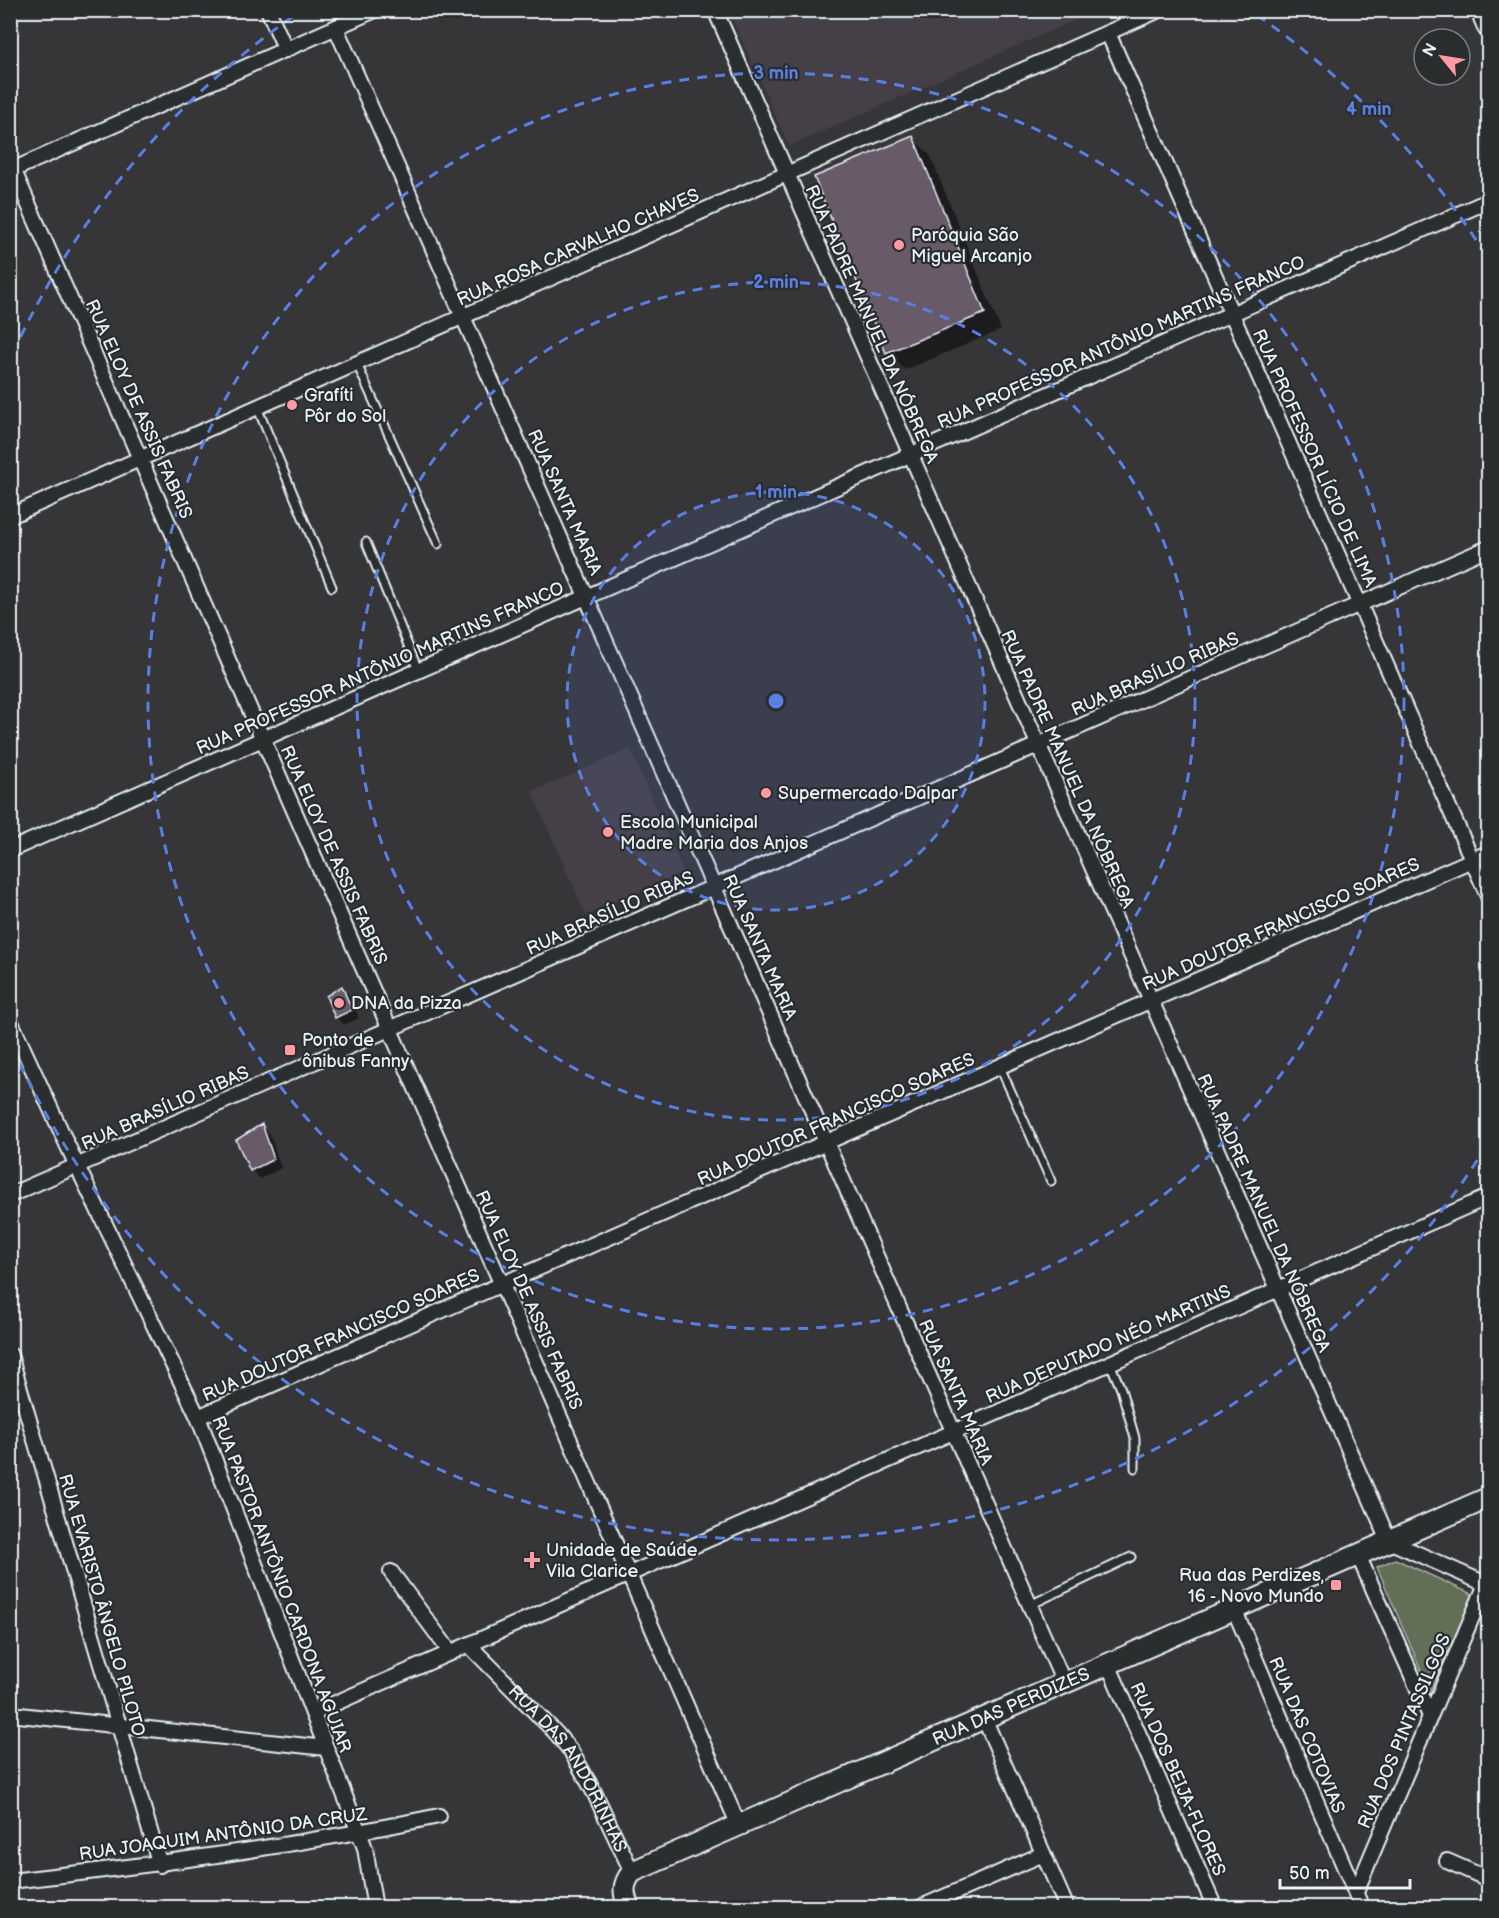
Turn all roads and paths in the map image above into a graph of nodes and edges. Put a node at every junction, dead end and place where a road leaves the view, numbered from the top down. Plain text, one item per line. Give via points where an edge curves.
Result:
1 (268, 10) edge
2 (375, 10) edge
3 (714, 10) edge
4 (1159, 10) edge
5 (1481, 10) edge
6 (1488, 27) edge
7 (336, 28) junction
8 (1108, 33) junction
9 (286, 50) junction
10 (12, 167) edge
11 (787, 174) junction
12 (1488, 201) edge
13 (1232, 314) junction
14 (464, 317) junction
15 (357, 364) junction
16 (257, 407) junction
17 (910, 455) junction
18 (141, 459) junction
19 (10, 516) edge
20 (366, 542) dead end
21 (438, 544) dead end
22 (1488, 548) edge
23 (333, 587) dead end
24 (587, 597) junction
25 (1359, 604) junction
26 (418, 670) junction
27 (263, 739) junction
28 (1038, 745) junction
29 (10, 850) edge
30 (1488, 853) edge
31 (1472, 860) junction
32 (714, 887) junction
33 (1488, 897) edge
34 (1151, 1001) junction
35 (10, 1020) edge
36 (390, 1029) junction
37 (1000, 1067) junction
38 (827, 1142) junction
39 (77, 1166) junction
40 (1051, 1181) dead end
41 (10, 1195) edge
42 (1488, 1197) edge
43 (502, 1284) junction
44 (1278, 1289) junction
45 (10, 1355) edge
46 (1110, 1363) junction
47 (198, 1418) junction
48 (954, 1432) junction
49 (1135, 1468) dead end
50 (1488, 1498) edge
51 (1389, 1541) junction
52 (1358, 1555) junction
53 (1131, 1557) dead end
54 (391, 1572) dead end
55 (629, 1574) junction
56 (1487, 1585) edge
57 (1030, 1605) junction
58 (1234, 1609) junction
59 (469, 1645) junction
60 (451, 1653) junction
61 (1108, 1664) junction
62 (1064, 1683) junction
63 (313, 1713) junction
64 (10, 1714) edge
65 (1430, 1716) junction
66 (984, 1718) junction
67 (119, 1726) junction
68 (326, 1748) junction
69 (439, 1816) dead end
70 (740, 1826) junction
71 (359, 1833) junction
72 (1043, 1854) junction
73 (1447, 1861) dead end
74 (160, 1865) junction
75 (632, 1872) junction
76 (1488, 1879) edge
77 (10, 1881) edge
78 (1356, 1892) junction
79 (375, 1908) edge
80 (629, 1908) edge
81 (919, 1908) edge
82 (1067, 1908) edge
83 (1215, 1908) edge
84 (1362, 1908) edge

1 - 9 street
2 - 7 street
3 - 11 street, RUA PADRE MANUEL DA NÓBREGA
4 - 8 street, RUA ROSA CARVALHO CHAVES
5 - 6 street
7 - 9 street
7 - 14 street, RUA SANTA MARIA
8 - 11 street, RUA ROSA CARVALHO CHAVES
8 - 13 street, RUA PROFESSOR LÍCIO DE LIMA
9 - 10 street
10 - 18 street, RUA ELOY DE ASSIS FABRIS
11 - 14 street, RUA ROSA CARVALHO CHAVES
11 - 17 street, RUA PADRE MANUEL DA NÓBREGA
12 - 13 street, RUA PROFESSOR ANTÔNIO MARTINS FRANCO
13 - 17 street, RUA PROFESSOR ANTÔNIO MARTINS FRANCO
13 - 25 street, RUA PROFESSOR LÍCIO DE LIMA
14 - 15 street, RUA ROSA CARVALHO CHAVES
14 - 24 street, RUA SANTA MARIA
15 - 16 street, RUA ROSA CARVALHO CHAVES
15 - 21 lane
16 - 18 street, RUA ROSA CARVALHO CHAVES
16 - 23 lane
17 - 24 street, RUA PROFESSOR ANTÔNIO MARTINS FRANCO
17 - 28 street, RUA PADRE MANUEL DA NÓBREGA
18 - 19 street, RUA ROSA CARVALHO CHAVES
18 - 27 street, RUA ELOY DE ASSIS FABRIS
20 - 26 lane
22 - 25 street, RUA BRASÍLIO RIBAS
24 - 26 street, RUA PROFESSOR ANTÔNIO MARTINS FRANCO
24 - 32 street, RUA SANTA MARIA
25 - 28 street, RUA BRASÍLIO RIBAS
25 - 31 street, RUA PROFESSOR LÍCIO DE LIMA
26 - 27 street, RUA PROFESSOR ANTÔNIO MARTINS FRANCO
27 - 29 street, RUA PROFESSOR ANTÔNIO MARTINS FRANCO
27 - 36 street, RUA ELOY DE ASSIS FABRIS
28 - 32 street, RUA BRASÍLIO RIBAS
28 - 34 street, RUA PADRE MANUEL DA NÓBREGA
30 - 31 street, RUA DOUTOR FRANCISCO SOARES
31 - 33 street, RUA PROFESSOR LÍCIO DE LIMA
31 - 34 street, RUA DOUTOR FRANCISCO SOARES
32 - 36 street, RUA BRASÍLIO RIBAS
32 - 38 street, RUA SANTA MARIA
34 - 37 street, RUA DOUTOR FRANCISCO SOARES
34 - 44 street, RUA PADRE MANUEL DA NÓBREGA
35 - 39 street, RUA PASTOR ANTÔNIO CARDONA AGUIAR
36 - 39 street, RUA BRASÍLIO RIBAS
36 - 43 street, RUA ELOY DE ASSIS FABRIS
37 - 38 street, RUA DOUTOR FRANCISCO SOARES
37 - 40 lane
38 - 43 street, RUA DOUTOR FRANCISCO SOARES
38 - 48 street, RUA SANTA MARIA
39 - 41 street, RUA BRASÍLIO RIBAS
39 - 47 street, RUA PASTOR ANTÔNIO CARDONA AGUIAR
42 - 44 street, RUA DEPUTADO NÉO MARTINS
43 - 47 street, RUA DOUTOR FRANCISCO SOARES
43 - 55 street, RUA ELOY DE ASSIS FABRIS
44 - 46 street, RUA DEPUTADO NÉO MARTINS
44 - 51 street, RUA PADRE MANUEL DA NÓBREGA
45 - 67 street, RUA EVARISTO ÂNGELO PILOTO
46 - 48 street, RUA DEPUTADO NÉO MARTINS
46 - 49 lane via 1135,1438
47 - 63 street, RUA PASTOR ANTÔNIO CARDONA AGUIAR
48 - 55 street, RUA DEPUTADO NÉO MARTINS
48 - 57 street, RUA SANTA MARIA
50 - 51 street, RUA DAS PERDIZES
51 - 52 street, RUA DAS PERDIZES
51 - 56 street
52 - 58 street, RUA DAS PERDIZES
52 - 65 street
53 - 57 lane
54 - 60 street
55 - 59 street, RUA DEPUTADO NÉO MARTINS
55 - 70 street, RUA ELOY DE ASSIS FABRIS
56 - 65 street, RUA DOS PINTASSILGOS
57 - 62 street, RUA SANTA MARIA
58 - 61 street, RUA DAS PERDIZES
58 - 78 street, RUA DAS COTOVIAS
59 - 60 street, RUA DEPUTADO NÉO MARTINS
59 - 75 street, RUA DAS ANDORINHAS via 571,1751
60 - 63 street, RUA DEPUTADO NÉO MARTINS
61 - 62 street, RUA DAS PERDIZES
61 - 83 street, RUA DOS BEIJA-FLORES
62 - 66 street, RUA DAS PERDIZES
63 - 68 street, RUA PASTOR ANTÔNIO CARDONA AGUIAR
64 - 67 street
65 - 78 street, RUA DOS PINTASSILGOS
66 - 70 street, RUA DAS PERDIZES
66 - 72 street
67 - 68 street
67 - 74 street, RUA EVARISTO ÂNGELO PILOTO
68 - 71 street, RUA PASTOR ANTÔNIO CARDONA AGUIAR
69 - 71 street, RUA JOAQUIM ANTÔNIO DA CRUZ
70 - 75 street, RUA DAS PERDIZES
71 - 74 street, RUA JOAQUIM ANTÔNIO DA CRUZ
71 - 79 street, RUA PASTOR ANTÔNIO CARDONA AGUIAR via 367,1854
72 - 81 street
72 - 82 street
73 - 76 street
74 - 77 street, RUA JOAQUIM ANTÔNIO DA CRUZ
75 - 80 street, RUA DAS ANDORINHAS via 624,1887
78 - 84 street, RUA DAS COTOVIAS

